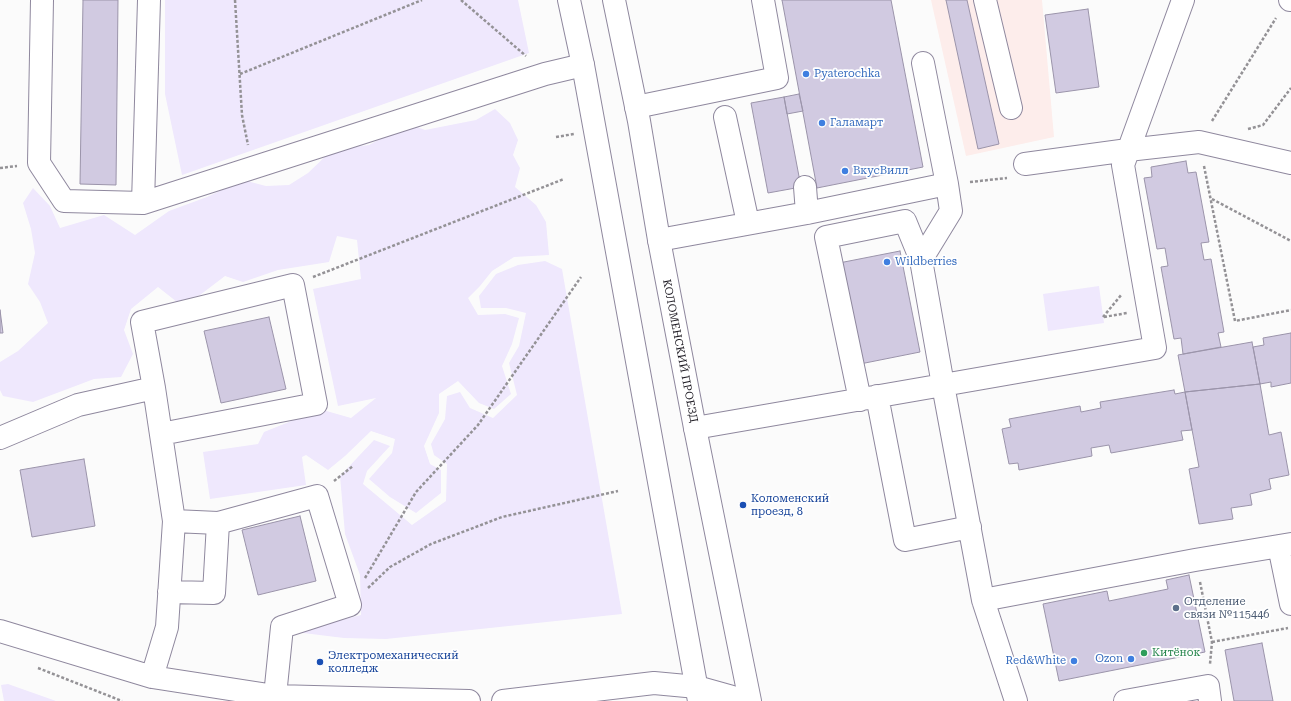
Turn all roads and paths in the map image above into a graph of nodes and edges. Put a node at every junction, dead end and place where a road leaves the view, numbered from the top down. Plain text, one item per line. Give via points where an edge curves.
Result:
1 (42, 0) edge
2 (149, 0) edge
3 (235, 0) edge
4 (422, 0) edge
5 (461, 0) edge
6 (570, 0) edge
7 (614, 0) edge
8 (764, 0) edge
9 (985, 0) edge
10 (1183, 0) edge
11 (1287, 5) edge
12 (923, 63) dead end
13 (583, 65) junction
14 (240, 74) junction
15 (546, 74) junction
16 (1291, 88) edge
17 (636, 107) junction
18 (1011, 108) dead end
19 (725, 117) dead end
20 (1242, 130) dead end
21 (1199, 142) junction
22 (1128, 150) junction
23 (1291, 163) edge
24 (1025, 164) dead end
25 (252, 167) junction
26 (564, 178) dead end
27 (947, 184) junction
28 (805, 186) dead end
29 (1211, 199) junction
30 (143, 203) junction
31 (808, 213) junction
32 (748, 223) junction
33 (659, 240) junction
34 (1291, 241) edge
35 (921, 260) junction
36 (580, 277) dead end
37 (292, 285) junction
38 (1291, 310) edge
39 (944, 385) junction
40 (154, 388) junction
41 (869, 398) junction
42 (695, 428) junction
43 (161, 434) junction
44 (0, 438) edge
45 (618, 491) dead end
46 (174, 521) junction
47 (218, 523) junction
48 (970, 527) junction
49 (1285, 545) edge
50 (1196, 560) junction
51 (169, 592) junction
52 (984, 600) junction
53 (1291, 604) edge
54 (350, 605) junction
55 (1291, 627) edge
56 (0, 631) edge
57 (1212, 642) junction
58 (33, 666) dead end
59 (152, 677) junction
60 (698, 694) edge
61 (1209, 694) edge
62 (275, 696) junction
63 (122, 701) edge
64 (469, 701) edge
65 (503, 701) edge
66 (748, 701) edge
67 (1016, 701) edge
68 (1125, 701) edge

1 - 30 main road via 39,163 64,201
2 - 30 main road
3 - 14 path
4 - 14 path
5 - 15 path
6 - 13 main road
7 - 17 main road, КОЛОМЕНСКИЙ ПРОЕЗД
8 - 17 main road via 776,78
9 - 18 main road
10 - 22 main road
11 - 21 path
12 - 27 main road
13 - 15 main road
13 - 60 main road
14 - 25 path via 242,115
15 - 25 main road
16 - 20 path via 1263,125
17 - 33 main road, КОЛОМЕНСКИЙ ПРОЕЗД
19 - 32 main road
21 - 22 main road
21 - 23 main road
21 - 29 path
22 - 24 main road
22 - 39 main road via 1123,164 1163,355
25 - 30 main road
26 - 37 path
27 - 31 main road
27 - 35 main road via 951,211
28 - 31 main road
29 - 34 path
29 - 38 path via 1235,321
31 - 32 main road
32 - 33 main road
33 - 42 main road, КОЛОМЕНСКИЙ ПРОЕЗД
35 - 39 main road
35 - 41 main road via 905,220 826,237
36 - 54 path via 478,425 416,492
37 - 40 main road via 142,322
37 - 43 main road via 316,404
39 - 41 main road
39 - 48 main road
40 - 43 main road
40 - 44 main road via 78,405
41 - 42 main road
41 - 48 main road via 905,540
42 - 66 main road, КОЛОМЕНСКИЙ ПРОЕЗД
43 - 46 main road
45 - 54 path via 502,517 431,544 390,567
46 - 47 main road
46 - 51 main road
47 - 51 main road via 214,593
47 - 54 main road via 317,496
48 - 52 main road
49 - 50 main road
49 - 53 main road
50 - 52 main road
50 - 57 path
51 - 59 main road via 167,628
52 - 67 main road
54 - 62 main road via 282,627
55 - 57 path
56 - 59 main road
57 - 61 path
58 - 63 path
59 - 62 main road
60 - 65 main road via 654,683
60 - 66 main road
61 - 68 main road
62 - 64 main road

